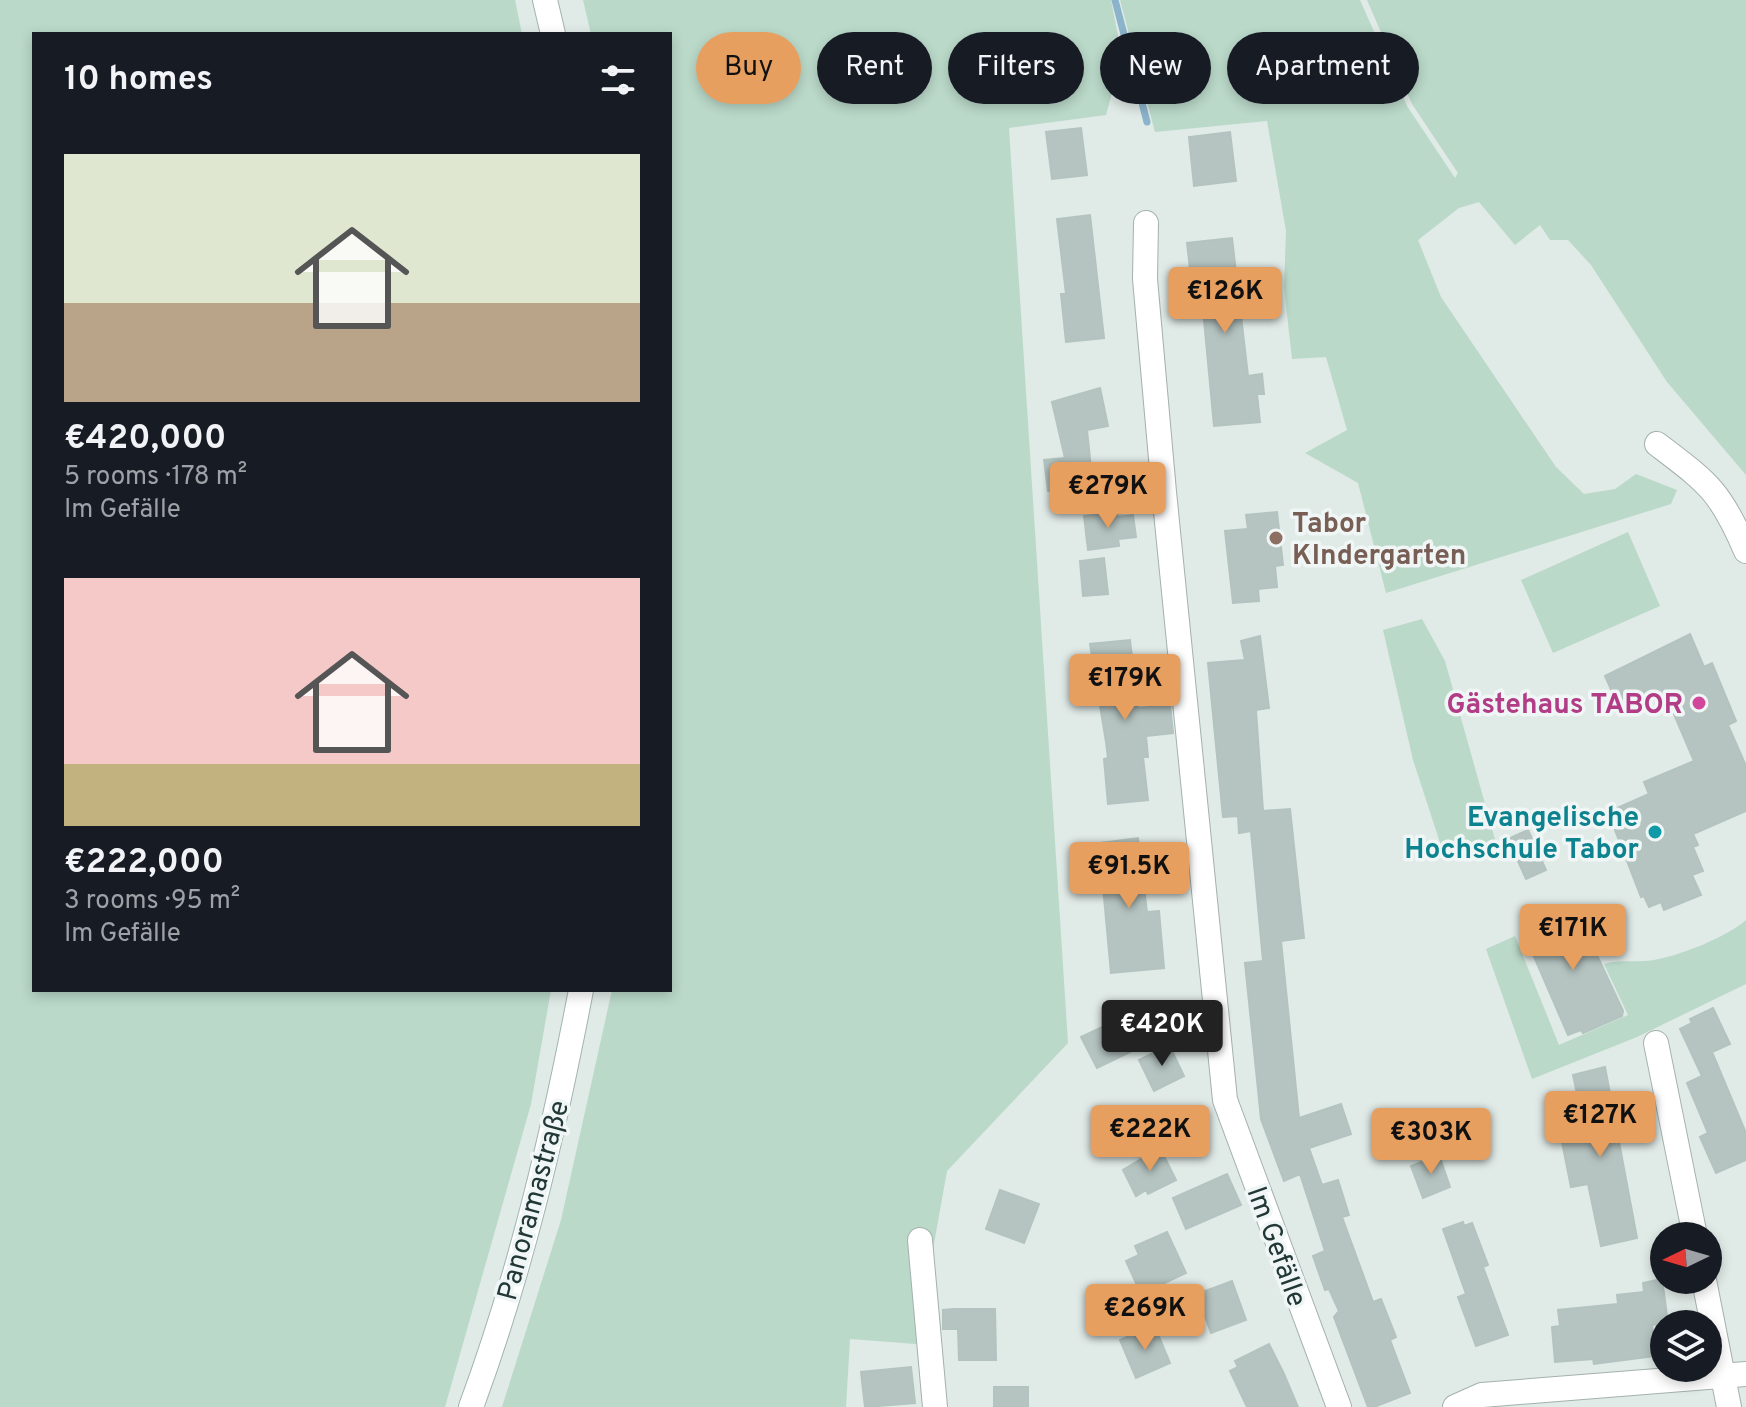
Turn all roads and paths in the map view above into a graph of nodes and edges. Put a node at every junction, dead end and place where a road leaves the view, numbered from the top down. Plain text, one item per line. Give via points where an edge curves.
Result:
1 (545, 0) edge
2 (553, 32) edge
3 (1146, 223) dead end
4 (1657, 444) dead end
5 (1746, 551) edge
6 (581, 992) edge
7 (1656, 1043) dead end
8 (1692, 1222) edge
9 (920, 1240) dead end
10 (1709, 1294) edge
11 (1735, 1375) edge
12 (471, 1407) edge
13 (935, 1407) edge
14 (1339, 1407) edge
15 (1455, 1407) edge
16 (1729, 1407) edge

1 - 2 street
3 - 14 street, Im Gefälle via 1145,279 1164,492 1225,1100
4 - 5 street via 1711,485 1730,512
6 - 12 street, Panoramastraße via 525,1237
7 - 8 street
9 - 13 street
10 - 11 street
11 - 15 street via 1482,1395
11 - 16 street

